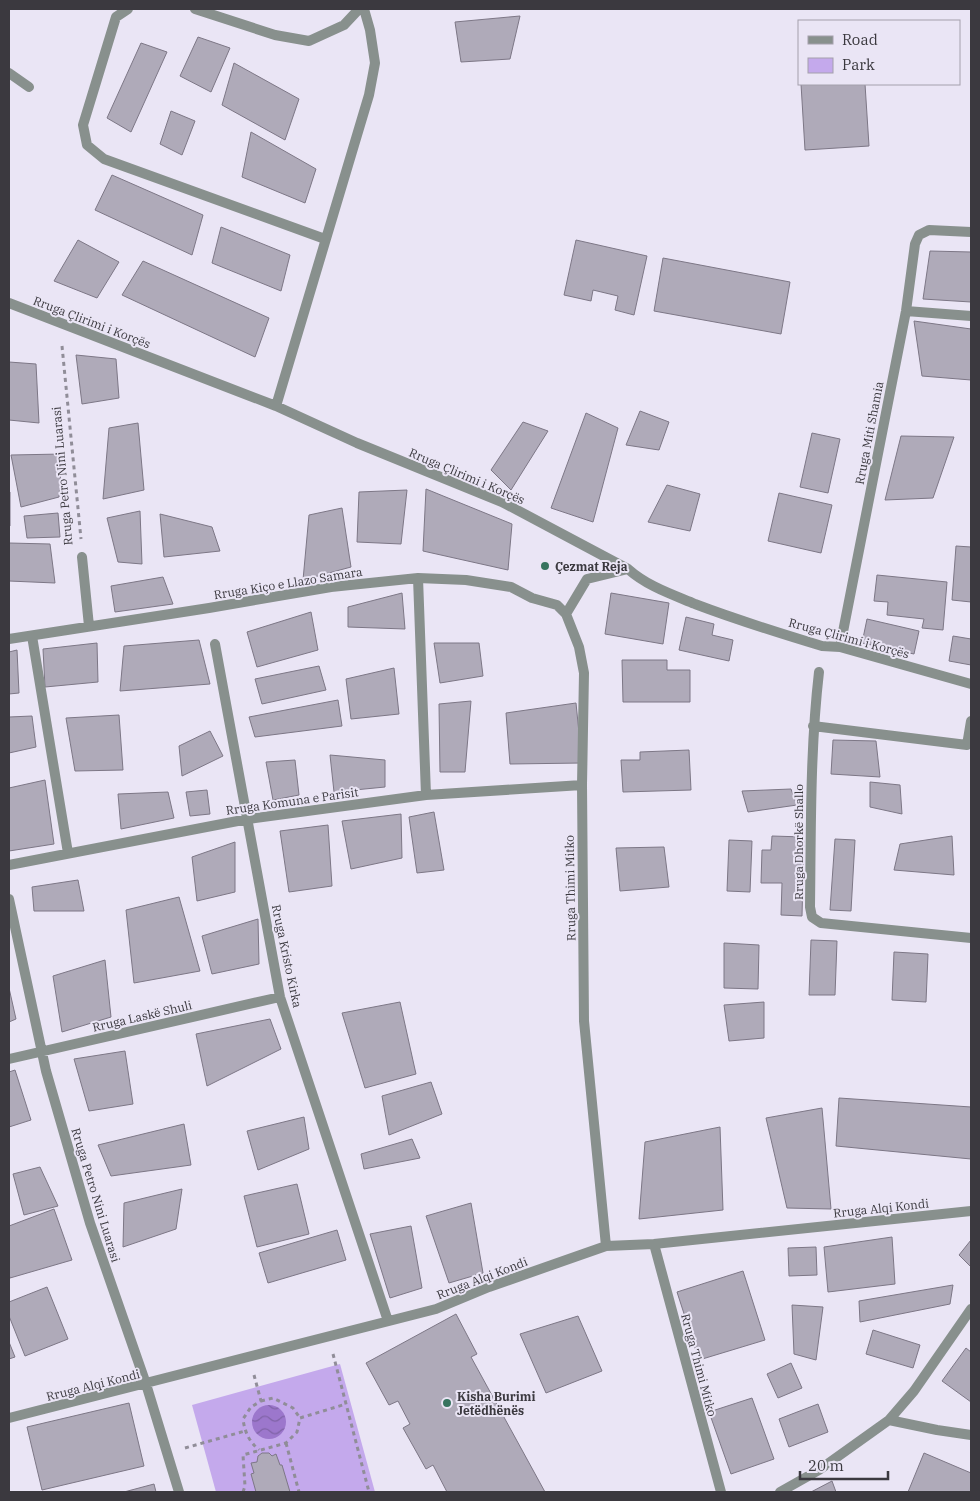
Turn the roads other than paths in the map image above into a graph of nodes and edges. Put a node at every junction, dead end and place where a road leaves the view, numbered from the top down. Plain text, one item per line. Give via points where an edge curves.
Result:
1 (128, 9) edge
2 (195, 9) edge
3 (359, 9) edge
4 (364, 9) edge
5 (9, 73) edge
6 (29, 87) dead end
7 (971, 232) edge
8 (326, 239) junction
9 (9, 302) edge
10 (906, 311) junction
11 (971, 316) edge
12 (276, 406) junction
13 (82, 557) road end
14 (628, 569) junction
15 (418, 578) junction
16 (566, 614) junction
17 (89, 626) junction
18 (32, 636) junction
19 (9, 639) edge
20 (215, 644) dead end
21 (840, 647) junction
22 (819, 672) dead end
23 (971, 684) edge
24 (971, 721) edge
25 (813, 726) junction
26 (582, 785) junction
27 (426, 795) junction
28 (248, 819) junction
29 (68, 853) junction
30 (9, 865) edge
31 (9, 899) edge
32 (971, 938) edge
33 (280, 997) junction
34 (42, 1051) junction
35 (9, 1059) edge
36 (971, 1211) edge
37 (654, 1244) junction
38 (606, 1246) junction
39 (971, 1308) edge
40 (388, 1321) junction
41 (146, 1384) junction
42 (9, 1418) edge
43 (889, 1420) junction
44 (971, 1435) edge
45 (179, 1492) edge
46 (721, 1492) edge
47 (780, 1492) edge

1 - 8 street via 116,16 83,125 88,144 104,159
2 - 3 street via 274,35 309,41 344,24
4 - 8 street via 375,63 362,122
5 - 6 street
7 - 10 street, Rruga Miti Shamia via 929,230 919,235
8 - 12 street
9 - 12 street, Rruga Çlirimi i Korçës
10 - 11 street
10 - 21 street, Rruga Miti Shamia
12 - 14 street, Rruga Çlirimi i Korçës via 502,502
13 - 17 street, Rruga Petro Nini Luarasi
14 - 16 street via 587,579
14 - 21 street, Rruga Çlirimi i Korçës via 640,580 716,612 822,646
15 - 16 street, Rruga Kiço e Llazo Samara via 466,580 511,587 532,598 557,605
15 - 17 street, Rruga Kiço e Llazo Samara via 331,588
15 - 27 street
16 - 26 street, Rruga Thimi Mitko via 579,647 584,673
17 - 18 street, Rruga Kiço e Llazo Samara
18 - 19 street, Rruga Kiço e Llazo Samara
18 - 29 street
20 - 28 street, Rruga Kristo Kirka
21 - 23 street, Rruga Çlirimi i Korçës
22 - 25 street, Rruga Dhorkë Shallo
24 - 25 street via 967,745
25 - 32 street, Rruga Dhorkë Shallo via 812,917 821,923
26 - 27 street, Rruga Komuna e Parisit
26 - 38 street, Rruga Thimi Mitko via 584,1020
27 - 28 street, Rruga Komuna e Parisit
28 - 29 street, Rruga Komuna e Parisit
28 - 33 street, Rruga Kristo Kirka
29 - 30 street, Rruga Komuna e Parisit
31 - 34 street, Rruga Petro Nini Luarasi
33 - 34 street, Rruga Laskë Shuli
33 - 40 street, Rruga Kristo Kirka
34 - 35 street, Rruga Laskë Shuli
34 - 41 street, Rruga Petro Nini Luarasi via 90,1223
36 - 37 street, Rruga Alqi Kondi
37 - 38 street, Rruga Alqi Kondi
37 - 46 street, Rruga Thimi Mitko
38 - 40 street, Rruga Alqi Kondi via 489,1287 436,1310
39 - 43 street via 914,1391
40 - 41 street, Rruga Alqi Kondi
41 - 42 street, Rruga Alqi Kondi
41 - 45 street, Rruga Petro Nini Luarasi
43 - 44 street
43 - 47 street via 819,1470

